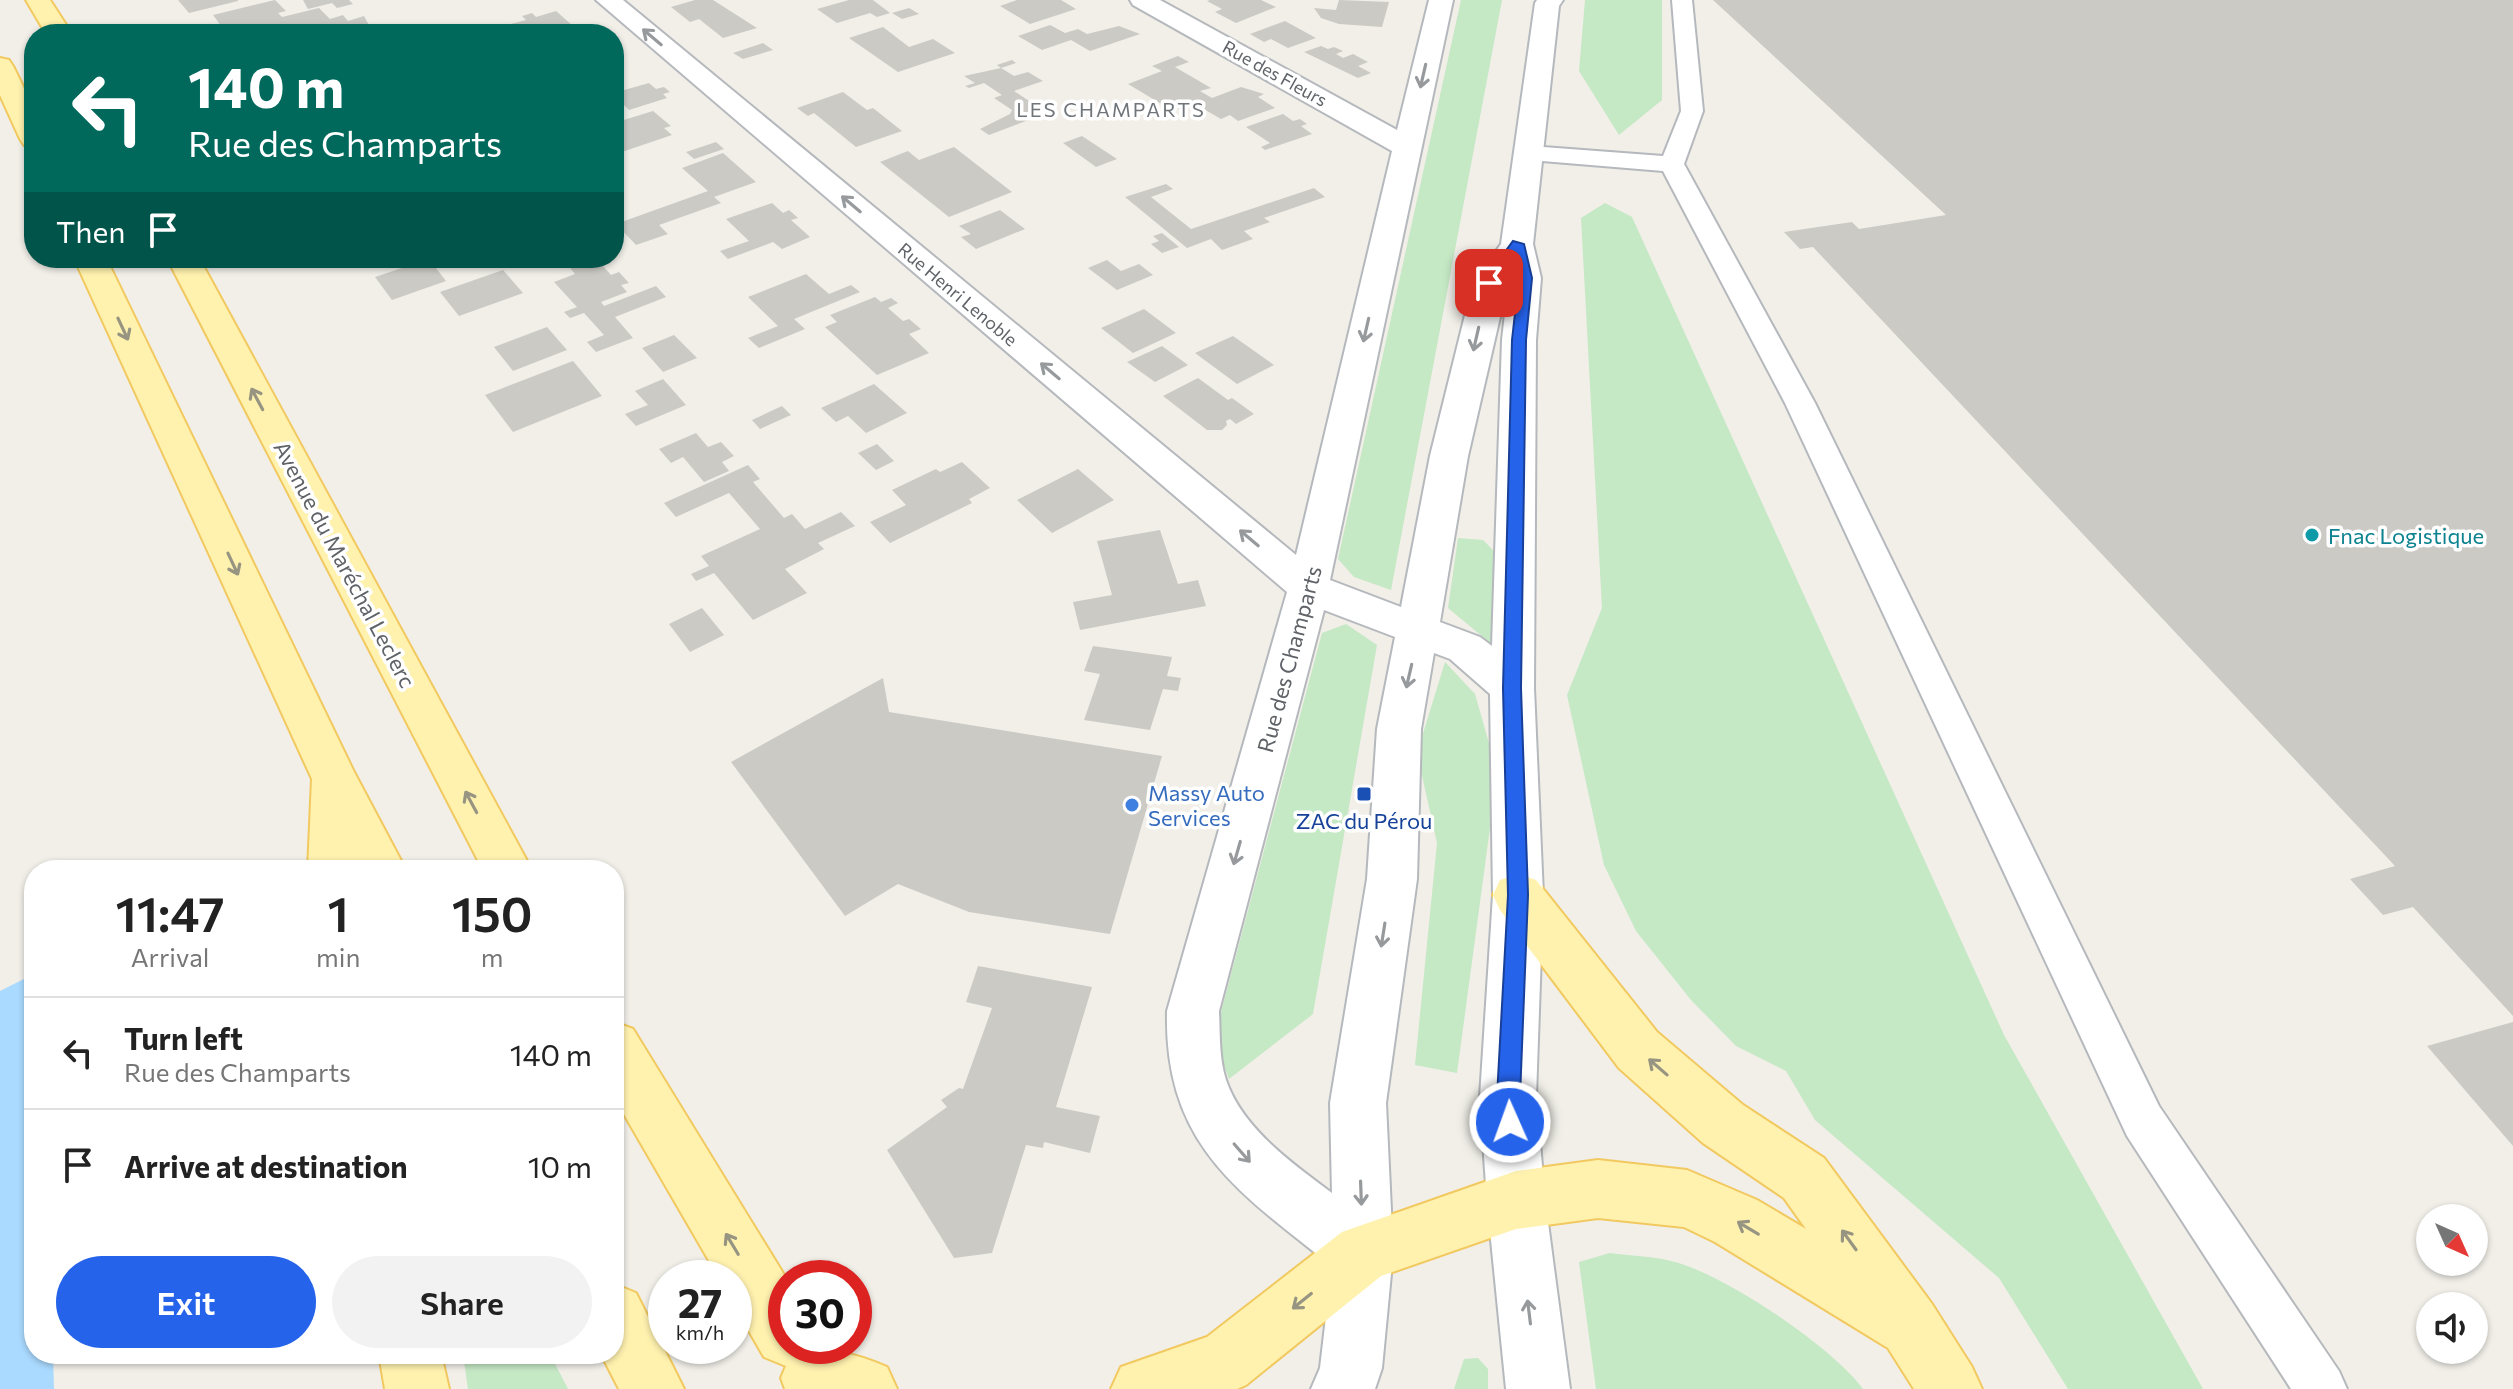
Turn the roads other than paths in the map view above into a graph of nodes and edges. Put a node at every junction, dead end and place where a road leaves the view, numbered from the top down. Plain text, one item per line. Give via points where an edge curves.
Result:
1 (608, 0) edge
2 (1142, 0) edge
3 (1441, 0) edge
4 (1682, 0) edge
5 (1547, 1) edge
6 (0, 66) edge
7 (24, 118) edge
8 (1407, 147) junction
9 (1530, 153) junction
10 (1672, 164) junction
11 (1517, 244) junction
12 (95, 268) edge
13 (188, 268) edge
14 (1309, 588) junction
15 (1420, 629) junction
16 (1512, 688) junction
17 (333, 776) junction
18 (332, 860) edge
19 (377, 860) edge
20 (503, 860) edge
21 (1518, 895) junction
22 (624, 1063) edge
23 (1516, 1200) junction
24 (1363, 1253) junction
25 (1910, 1326) junction
26 (624, 1334) edge
27 (412, 1364) edge
28 (815, 1367) edge
29 (417, 1389) edge
30 (652, 1389) edge
31 (1143, 1389) edge
32 (1343, 1389) edge
33 (1538, 1389) edge
34 (1950, 1389) edge
35 (2321, 1389) edge

14 -> 1 street, Rue Henri Lenoble
2 - 8 street, Rue des Fleurs
3 -> 8 street, Rue des Champarts
4 - 10 lane via 1692,111
5 - 9 street
6 - 7 main road
8 -> 14 street, Rue des Champarts
9 - 10 lane
9 - 11 street
10 - 35 lane via 1800,403 2143,1121
11 -> 15 street via 1489,283 1449,456
11 - 16 street via 1525,278 1519,340
12 -> 17 main road
20 -> 13 main road, Avenue du Maréchal Leclerc
14 - 15 street, Rue Henri Lenoble
14 -> 24 street, Rue des Champarts via 1193,1011 1193,1053 1201,1088 1220,1127 1250,1163
15 - 16 street via 1465,648
15 -> 24 street via 1399,729 1392,879 1358,1103
16 - 21 street
17 - 18 main road
17 - 19 main road
21 - 23 street via 1508,1097
25 -> 21 main road via 1804,1178 1723,1124 1638,1050
28 -> 22 main road
23 - 24 main road
25 -> 23 main road via 1736,1221 1687,1199 1598,1189
33 -> 23 street
24 -> 31 main road via 1224,1363
24 - 32 street via 1351,1368
25 - 34 main road
26 - 30 main road
27 - 29 main road

